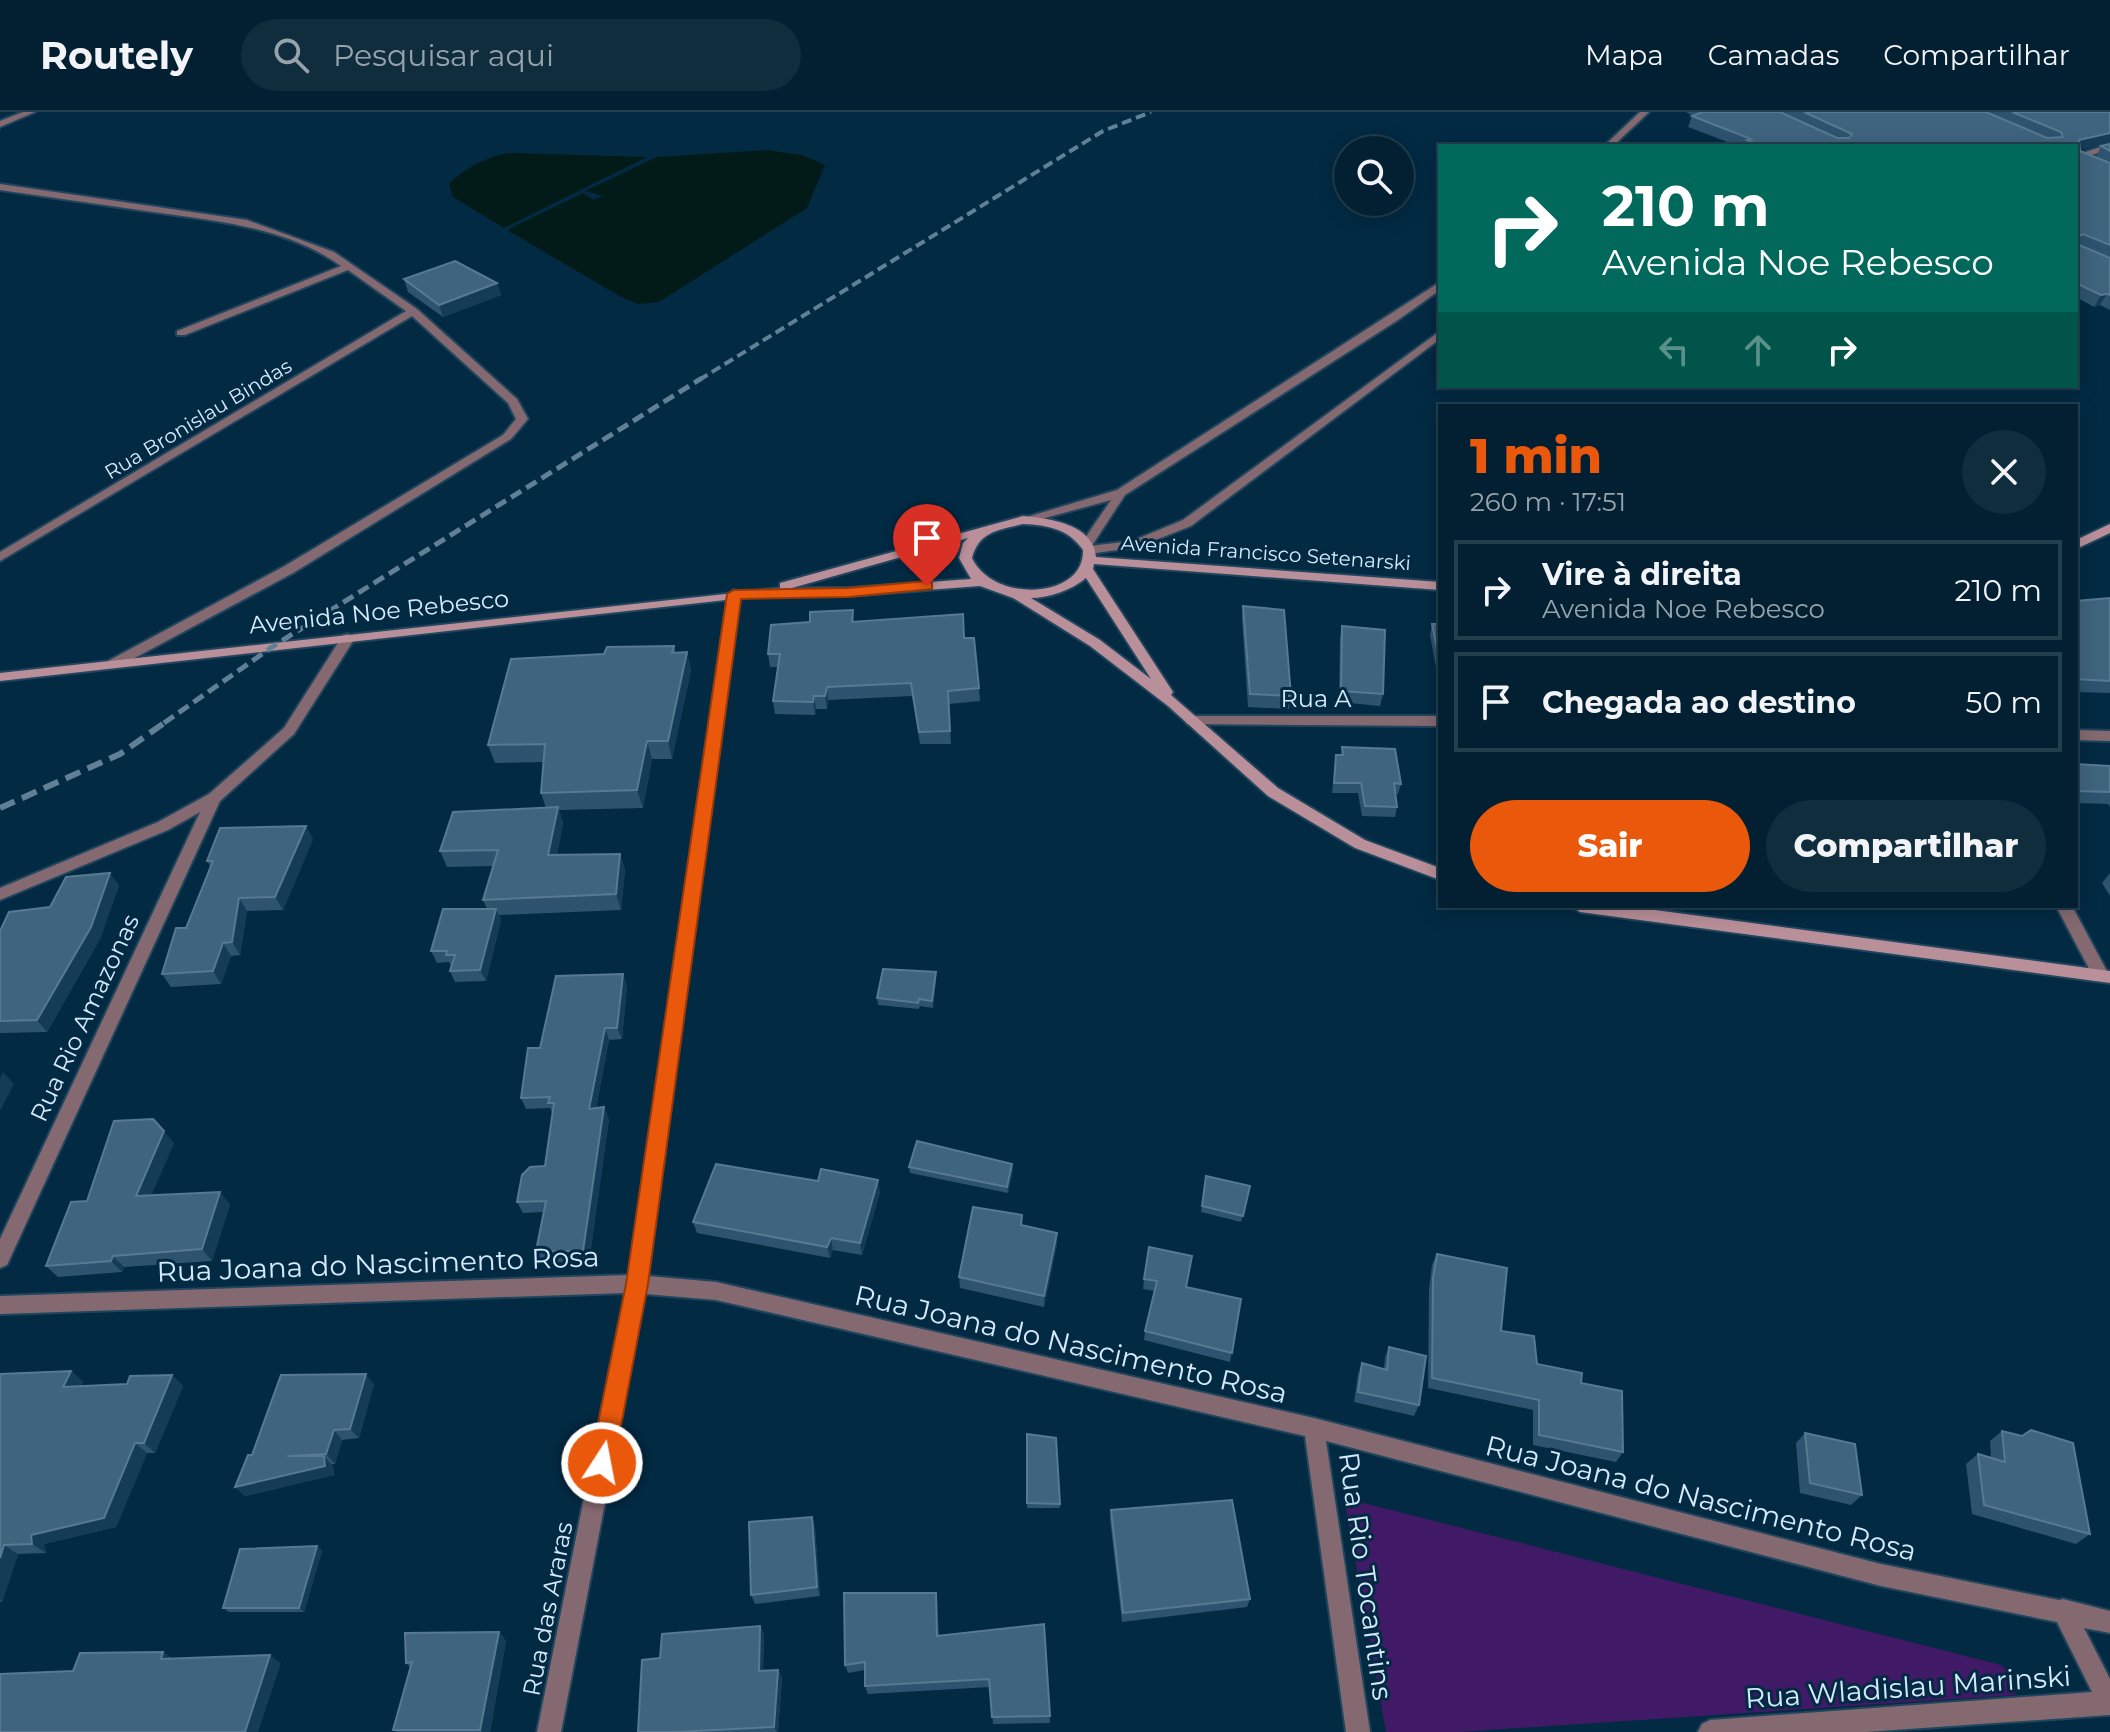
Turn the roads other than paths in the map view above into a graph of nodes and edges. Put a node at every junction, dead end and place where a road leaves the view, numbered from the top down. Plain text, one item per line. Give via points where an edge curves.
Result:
1 (31, 112) edge
2 (1645, 112) edge
3 (0, 124) edge
4 (1610, 144) edge
5 (2110, 147) edge
6 (2078, 157) edge
7 (2100, 165) edge
8 (0, 187) edge
9 (349, 266) junction
10 (1438, 286) edge
11 (413, 311) junction
12 (181, 333) dead end
13 (1438, 335) edge
14 (1121, 493) junction
15 (1023, 520) junction
16 (987, 528) junction
17 (2110, 528) edge
18 (2078, 544) edge
19 (1088, 556) junction
20 (0, 557) edge
21 (979, 582) junction
22 (1438, 586) edge
23 (762, 592) junction
24 (734, 594) junction
25 (1016, 594) junction
26 (348, 638) junction
27 (113, 664) junction
28 (0, 677) edge
29 (1173, 703) junction
30 (1192, 721) junction
31 (1438, 721) edge
32 (2078, 735) edge
33 (2110, 736) edge
34 (214, 798) junction
35 (1438, 873) edge
36 (0, 894) edge
37 (1597, 908) edge
38 (2065, 908) edge
39 (2105, 976) edge
40 (0, 1259) edge
41 (637, 1284) junction
42 (0, 1305) edge
43 (1314, 1428) junction
44 (2063, 1610) junction
45 (2110, 1622) edge
46 (2110, 1702) edge
47 (549, 1732) edge
48 (1358, 1732) edge
49 (1710, 1732) edge

1 - 3 street
2 - 4 street
5 - 6 street
6 - 7 street
8 - 9 street via 247,223 301,241
9 - 11 street
9 - 12 street
10 - 14 street
11 - 20 street, Rua Bronislau Bindas
11 - 27 street via 513,401 522,419 507,437 288,570
13 - 19 street via 1187,523
14 - 15 street
14 - 19 street
15 - 16 main road
15 - 19 main road via 1077,534
16 - 21 main road via 966,548 964,560
16 - 23 main road, Avenida Noe Rebesco
17 - 18 main road
19 - 22 main road, Avenida Francisco Setenarski
19 - 25 main road via 1075,581 1059,590
19 - 29 main road
21 - 23 main road, Avenida Noe Rebesco
21 - 25 main road
23 - 24 main road, Avenida Noe Rebesco
24 - 26 main road, Avenida Noe Rebesco
24 - 41 street, Rua das Araras
25 - 29 main road via 1095,643
26 - 27 main road, Avenida Noe Rebesco
26 - 34 street via 289,731
27 - 28 main road, Avenida Noe Rebesco
29 - 30 main road
30 - 31 street, Rua A
30 - 35 main road via 1273,792 1360,844
32 - 33 street
34 - 36 street via 163,826
34 - 40 street, Rua Rio Amazonas
37 - 39 main road
38 - 39 street
41 - 42 street, Rua Joana do Nascimento Rosa
41 - 43 street, Rua Joana do Nascimento Rosa via 716,1291
41 - 47 street, Rua das Araras
43 - 44 street, Rua Joana do Nascimento Rosa via 1881,1575
43 - 48 street, Rua Rio Tocantins
44 - 45 street, Rua Joana do Nascimento Rosa
44 - 46 street
46 - 49 street, Rua Wladislau Marinski

